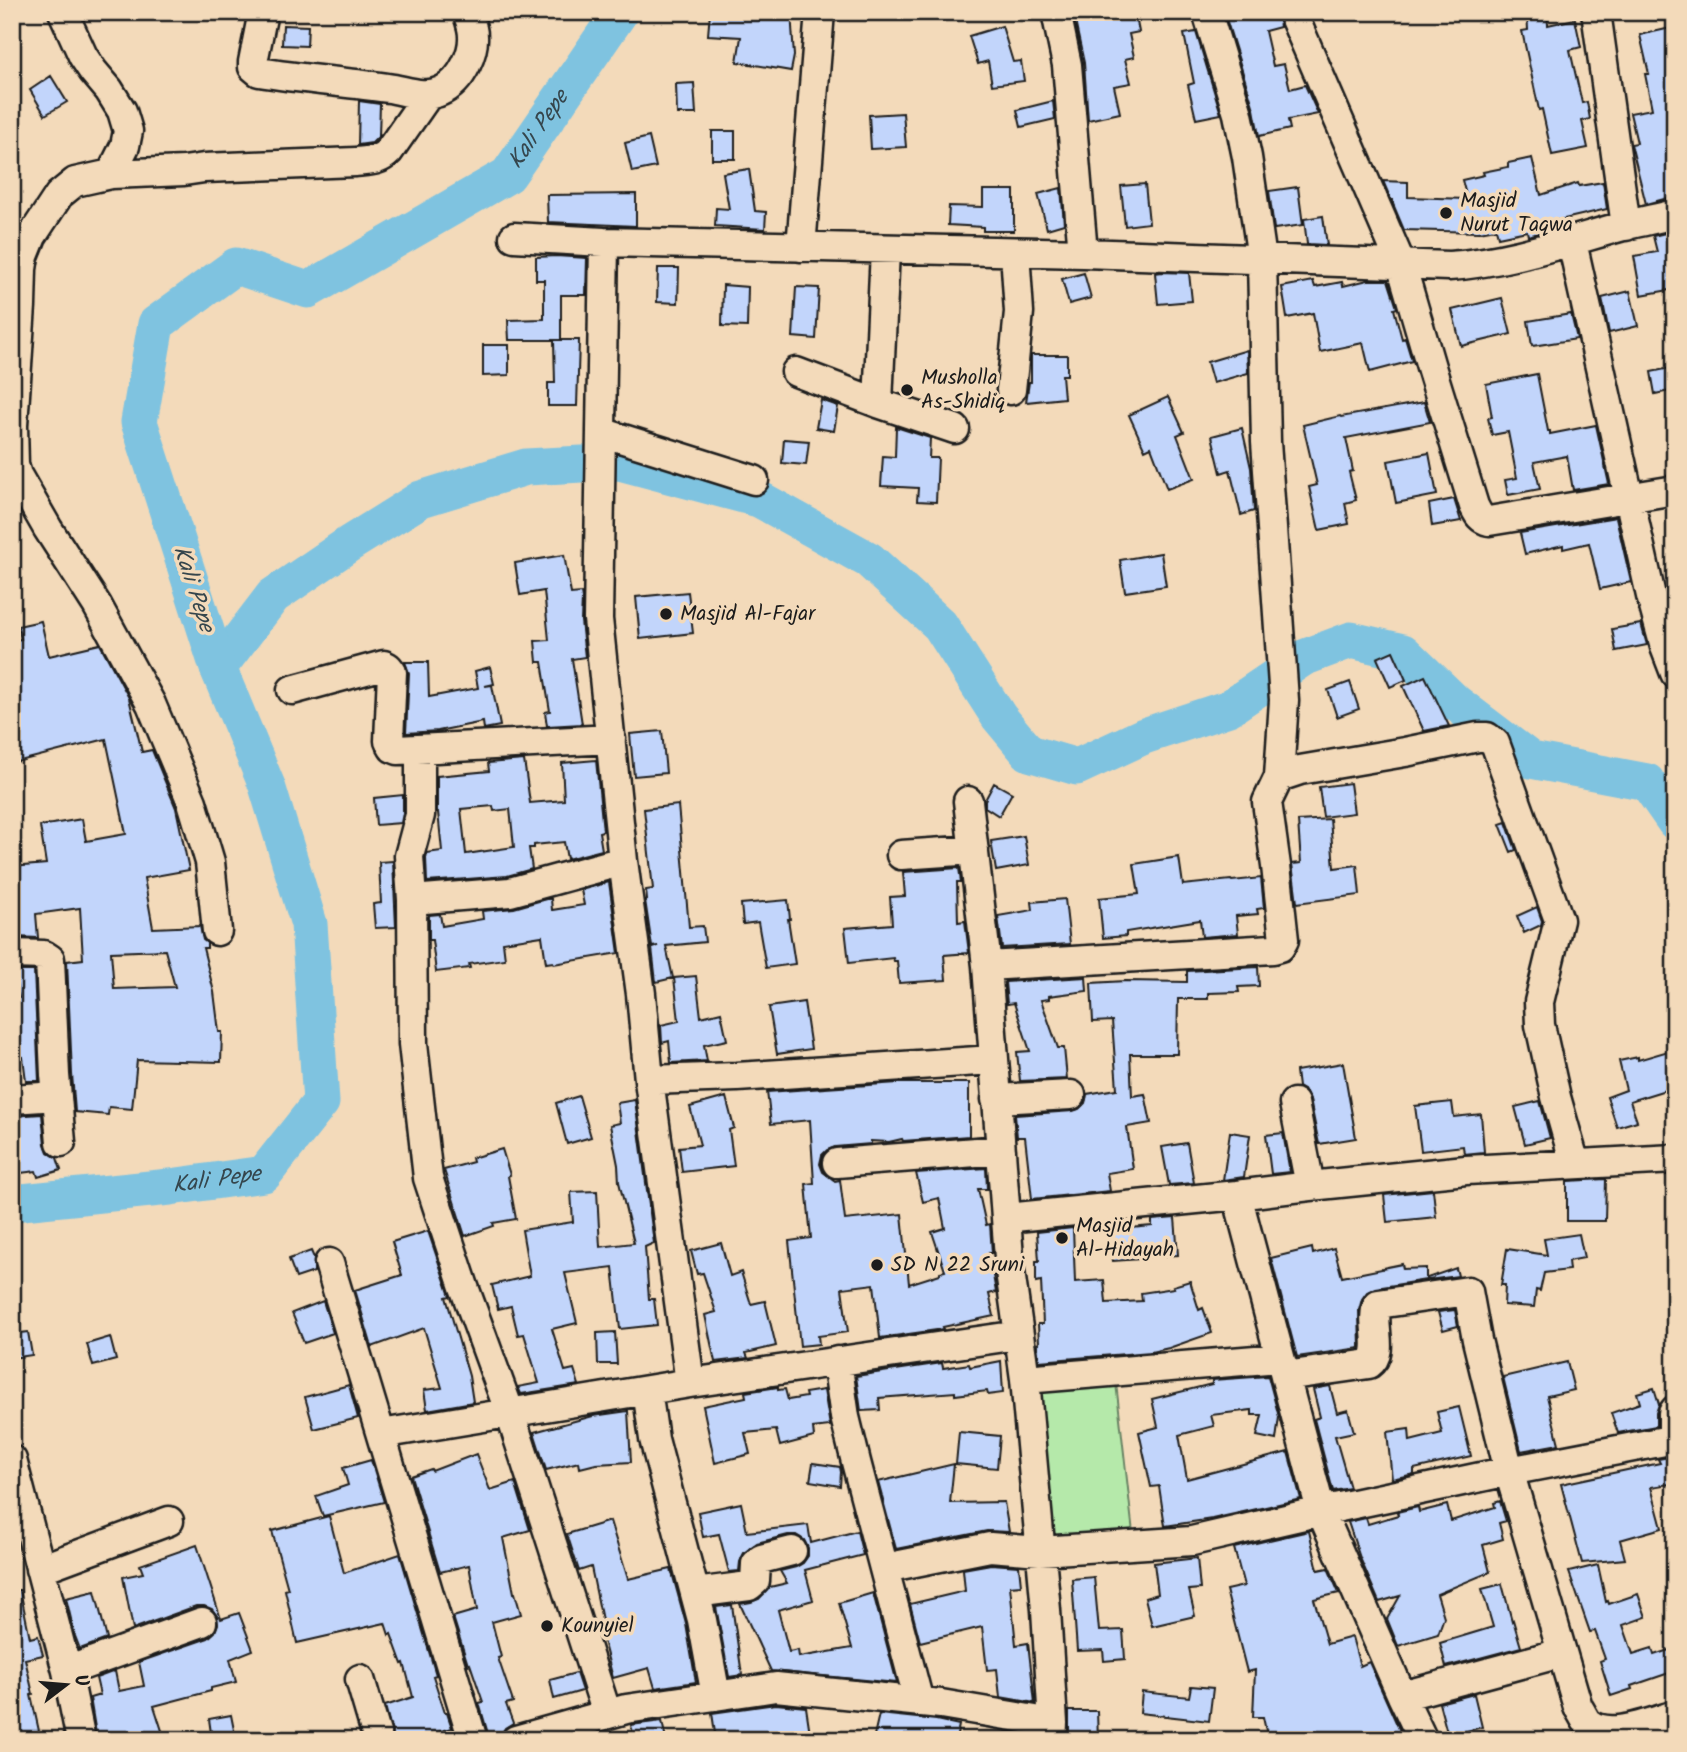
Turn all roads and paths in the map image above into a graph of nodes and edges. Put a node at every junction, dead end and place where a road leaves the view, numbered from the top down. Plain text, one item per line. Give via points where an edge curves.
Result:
1 (63, 12) edge
2 (263, 12) edge
3 (820, 12) edge
4 (1056, 12) edge
5 (1207, 12) edge
6 (1295, 12) edge
7 (1596, 12) edge
8 (474, 18) edge
9 (428, 95) junction
10 (126, 173) junction
11 (1675, 214) edge
12 (1626, 226) junction
13 (514, 237) dead end
14 (604, 242) junction
15 (1573, 242) junction
16 (801, 247) junction
17 (885, 250) junction
18 (1015, 252) junction
19 (1083, 253) junction
20 (1262, 259) junction
21 (1401, 264) junction
22 (17, 268) edge
23 (796, 372) dead end
24 (1011, 390) dead end
25 (878, 403) junction
26 (955, 429) dead end
27 (601, 436) junction
28 (754, 480) dead end
29 (1675, 489) edge
30 (1628, 497) junction
31 (1675, 673) edge
32 (292, 690) dead end
33 (611, 739) junction
34 (420, 749) junction
35 (1279, 777) junction
36 (968, 801) dead end
37 (974, 850) junction
38 (901, 855) dead end
39 (623, 861) junction
40 (412, 900) junction
41 (217, 931) dead end
42 (12, 954) edge
43 (987, 966) junction
44 (993, 1060) junction
45 (649, 1080) junction
46 (1071, 1095) dead end
47 (57, 1096) junction
48 (996, 1098) junction
49 (12, 1099) edge
50 (1294, 1103) dead end
51 (61, 1142) dead end
52 (1001, 1150) junction
53 (1675, 1159) edge
54 (837, 1163) dead end
55 (1575, 1164) junction
56 (1310, 1186) junction
57 (1237, 1195) junction
58 (1006, 1218) junction
59 (329, 1263) dead end
60 (1019, 1335) junction
61 (837, 1361) junction
62 (1282, 1367) junction
63 (1025, 1379) junction
64 (690, 1383) junction
65 (647, 1390) junction
66 (1675, 1410) edge
67 (510, 1413) junction
68 (381, 1434) junction
69 (1674, 1439) edge
70 (1509, 1471) junction
71 (14, 1472) edge
72 (1321, 1511) junction
73 (170, 1521) dead end
74 (792, 1551) dead end
75 (1040, 1551) junction
76 (885, 1568) junction
77 (40, 1569) junction
78 (695, 1593) junction
79 (202, 1622) dead end
80 (1562, 1653) junction
81 (67, 1671) junction
82 (360, 1679) dead end
83 (716, 1696) junction
84 (1402, 1696) junction
85 (919, 1702) junction
86 (607, 1714) junction
87 (1675, 1716) edge
88 (1052, 1732) edge
89 (81, 1740) edge
90 (378, 1740) edge
91 (473, 1740) edge
92 (516, 1740) edge
93 (1423, 1740) edge

1 - 10 street via 88,64 122,111 128,131
2 - 9 street via 253,62 259,72
3 - 16 street
4 - 19 street via 1067,65
5 - 20 street via 1238,114
6 - 21 street
7 - 12 street
8 - 9 street via 471,53 459,77 442,91
9 - 10 street via 388,151 376,160
10 - 22 street via 68,186 32,236
11 - 12 street
12 - 15 street
13 - 14 street
14 - 16 street
14 - 27 street
15 - 21 street via 1471,265
15 - 30 street
16 - 17 street
17 - 18 street
17 - 25 street
18 - 19 street
18 - 24 street via 1019,312
19 - 20 street
20 - 21 street
20 - 35 street via 1266,442 1284,700
21 - 30 street via 1474,506 1482,519
22 - 41 street via 22,306 13,425 17,475 151,704 192,802 210,862
23 - 25 street
25 - 26 street
27 - 28 street
27 - 33 street via 598,620
29 - 30 street
30 - 31 street
32 - 34 street via 384,665 392,672 389,741 398,750
33 - 34 street
33 - 39 street
34 - 40 street via 420,816 409,856
35 - 43 street via 1268,802 1284,940 1280,947
35 - 55 street via 1478,737 1495,743 1559,920 1539,1002 1540,1025
36 - 37 street
37 - 38 street
37 - 43 street
39 - 40 street via 510,892
39 - 45 street
40 - 67 street via 413,1044 429,1178
42 - 47 street via 50,959
43 - 44 street
44 - 45 street
44 - 48 street
45 - 64 street
46 - 48 street
47 - 49 street
47 - 51 street
48 - 52 street
50 - 56 street
52 - 54 street
52 - 58 street
53 - 55 street
55 - 56 street
56 - 57 street
57 - 58 street
57 - 62 street
58 - 60 street
59 - 68 street
60 - 61 street
60 - 63 street
61 - 64 street
61 - 76 street via 845,1417
62 - 63 street
62 - 70 street via 1369,1364 1377,1354 1378,1304 1468,1291
62 - 72 street
63 - 75 street
64 - 65 street
65 - 67 street
65 - 78 street via 654,1438
66 - 69 street
67 - 68 street
67 - 86 street
68 - 91 street
69 - 70 street
70 - 72 street
70 - 80 street
71 - 77 street
72 - 75 street via 1192,1541
72 - 84 street
73 - 77 street
74 - 78 street via 761,1559 749,1586
75 - 76 street via 990,1547
75 - 88 street
76 - 85 street
77 - 81 street
78 - 83 street
79 - 81 street
80 - 84 street
80 - 87 street via 1578,1707 1588,1722 1604,1730 1620,1730
81 - 89 street
82 - 90 street
83 - 85 street via 776,1687
83 - 86 street
84 - 93 street
85 - 88 street
86 - 92 street

